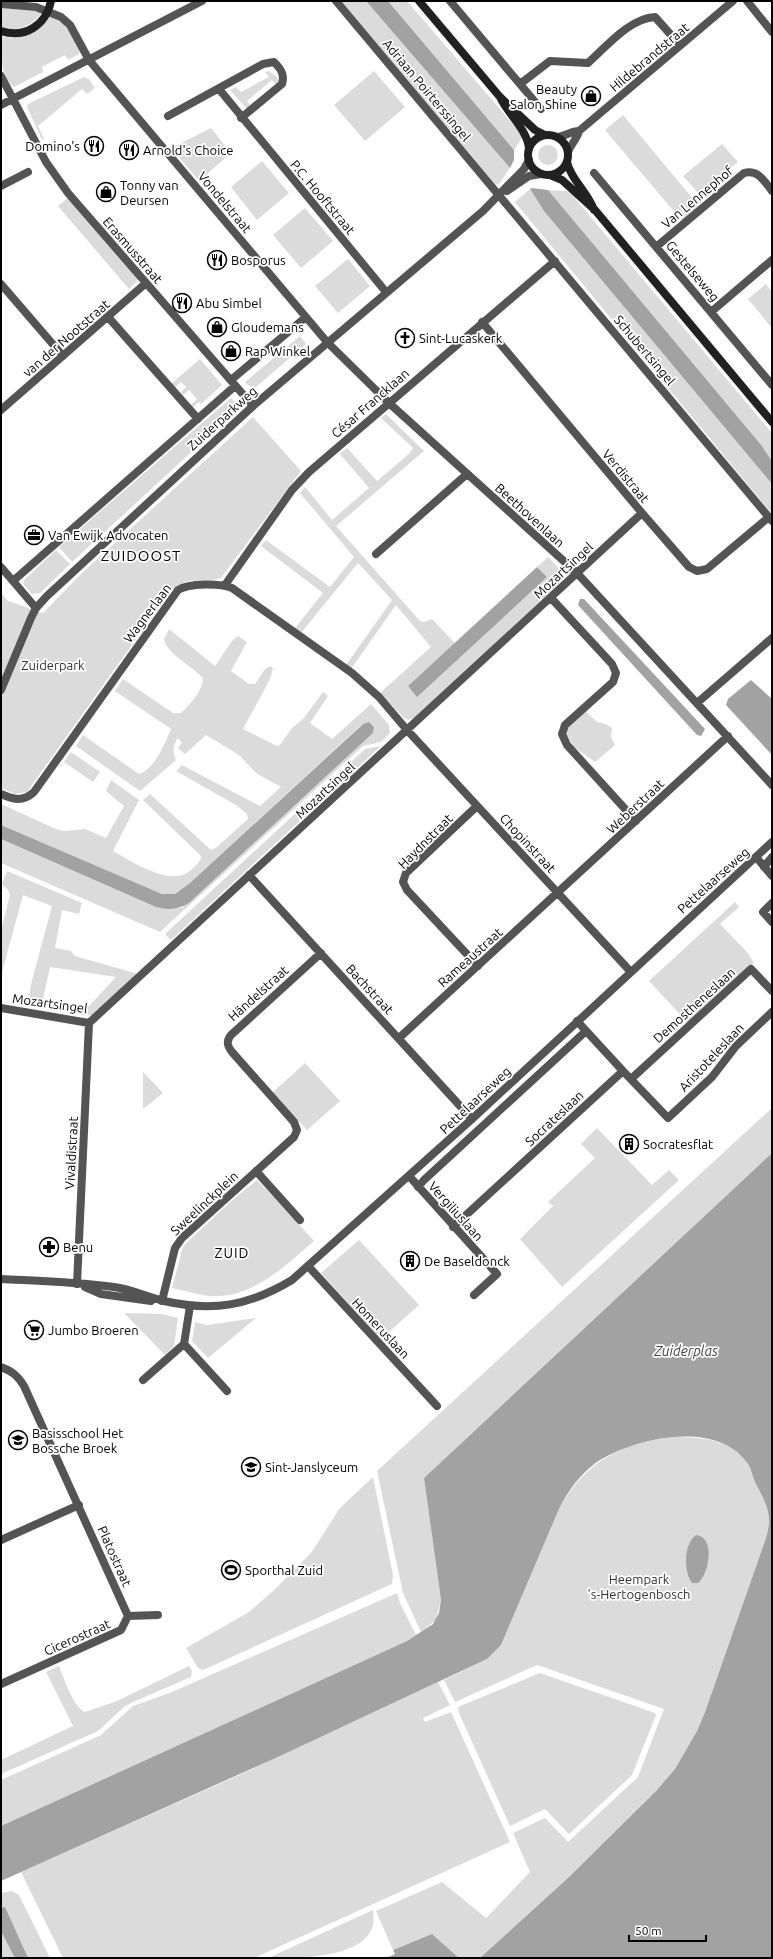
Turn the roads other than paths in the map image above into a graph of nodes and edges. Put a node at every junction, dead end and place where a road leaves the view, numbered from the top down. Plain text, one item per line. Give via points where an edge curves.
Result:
1 (51, 1) edge
2 (202, 1) edge
3 (336, 1) edge
4 (419, 1) edge
5 (450, 1) edge
6 (733, 1) edge
7 (747, 1) edge
8 (1, 4) edge
9 (48, 12) junction
10 (1, 31) edge
11 (772, 32) edge
12 (680, 45) junction
13 (89, 60) junction
14 (1, 76) edge
15 (520, 84) junction
16 (219, 89) junction
17 (500, 97) junction
18 (12, 99) junction
19 (1, 105) edge
20 (541, 109) dead end
21 (168, 116) dead end
22 (242, 118) junction
23 (579, 131) junction
24 (545, 135) junction
25 (558, 137) junction
26 (529, 149) junction
27 (568, 152) junction
28 (529, 160) junction
29 (567, 162) junction
30 (28, 172) dead end
31 (594, 173) dead end
32 (541, 174) junction
33 (550, 175) junction
34 (1, 186) edge
35 (772, 191) edge
36 (499, 195) junction
37 (595, 210) junction
38 (656, 247) junction
39 (772, 260) edge
40 (555, 261) junction
41 (146, 283) junction
42 (1, 284) edge
43 (386, 292) junction
44 (711, 312) junction
45 (108, 317) junction
46 (306, 317) junction
47 (482, 322) junction
48 (327, 342) junction
49 (63, 356) junction
50 (233, 383) junction
51 (772, 385) edge
52 (389, 403) junction
53 (253, 406) junction
54 (2, 407) edge
55 (198, 419) junction
56 (772, 422) edge
57 (467, 474) junction
58 (642, 513) junction
59 (770, 519) edge
60 (376, 554) dead end
61 (1, 567) edge
62 (577, 574) junction
63 (13, 581) junction
64 (225, 585) junction
65 (551, 598) junction
66 (36, 608) junction
67 (772, 638) edge
68 (1, 690) edge
69 (697, 703) junction
70 (407, 730) junction
71 (728, 736) junction
72 (772, 785) edge
73 (1, 794) edge
74 (477, 806) junction
75 (636, 821) junction
76 (772, 842) edge
77 (756, 857) junction
78 (772, 858) edge
79 (764, 867) junction
80 (249, 875) junction
81 (772, 876) edge
82 (558, 893) junction
83 (772, 903) edge
84 (772, 922) edge
85 (321, 953) junction
86 (478, 966) junction
87 (630, 971) junction
88 (772, 991) edge
89 (1, 1008) edge
90 (772, 1012) edge
91 (577, 1022) junction
92 (89, 1023) junction
93 (586, 1031) junction
94 (399, 1038) junction
95 (623, 1071) junction
96 (631, 1079) junction
97 (472, 1119) junction
98 (297, 1130) joint
99 (256, 1172) junction
100 (409, 1176) junction
101 (418, 1187) junction
102 (300, 1220) dead end
103 (453, 1227) junction
104 (308, 1266) junction
105 (1, 1279) edge
106 (77, 1284) junction
107 (474, 1295) dead end
108 (162, 1301) junction
109 (190, 1306) junction
110 (184, 1344) junction
111 (1, 1367) edge
112 (143, 1380) dead end
113 (227, 1391) dead end
114 (437, 1406) dead end
115 (79, 1505) junction
116 (1, 1540) edge
117 (158, 1615) dead end
118 (128, 1616) junction
119 (1, 1684) edge

1 - 9 main road
2 - 13 street
3 - 36 street, Adriaan Poirterssingel
4 - 17 main road
5 - 15 street
6 - 12 street, Hildebrandstraat
7 - 11 street
8 - 9 street, Vondelstraat via 33,6
9 - 10 main road via 40,23 27,31 11,34
9 - 13 street, Vondelstraat via 61,17 70,25
12 - 15 street via 655,17 645,18 635,22 588,63 550,61
12 - 23 street, Hildebrandstraat
13 - 18 street
13 - 46 street, Vondelstraat
14 - 18 street, Erasmusstraat
15 - 20 street
16 - 21 street
16 - 22 street, P.C. Hooftstraat
16 - 22 street via 263,64 274,62 281,69 284,78 282,84
17 - 24 main road via 535,130
17 - 26 main road via 506,110 527,137
18 - 19 street
18 - 41 street, Erasmusstraat via 46,162 68,193
22 - 43 street, P.C. Hooftstraat
23 - 25 street, Hildebrandstraat
23 - 27 street, Hildebrandstraat
24 - 25 main road
24 - 26 main road via 534,141
25 - 27 main road
26 - 28 main road
27 - 29 main road
28 - 32 main road via 533,168
28 - 36 street, Zuiderparkweg via 524,169
29 - 33 main road via 562,170
29 - 37 main road via 570,173 590,199
30 - 34 street
31 - 38 street, Gestelseweg
32 - 33 main road
32 - 36 street, Zuiderparkweg via 529,176
33 - 37 main road via 562,180
35 - 38 street, Van Lennephof via 759,175 744,173
36 - 40 street, Schubertsingel
36 - 43 street, Zuiderparkweg
37 - 56 main road
38 - 44 street, Gestelseweg
39 - 44 street
40 - 47 street, César Francklaan
40 - 59 street, Schubertsingel
41 - 45 street, van der Nootstraat
41 - 50 street, Erasmusstraat
42 - 49 street
43 - 48 street, Zuiderparkweg
44 - 51 street, Gestelseweg
45 - 49 street, van der Nootstraat
45 - 55 street
46 - 48 street, Vondelstraat
46 - 50 street, Zuiderparkweg
47 - 52 street, César Francklaan
47 - 58 street, Verdistraat
48 - 52 street, Beethovenlaan
48 - 53 street, Zuiderparkweg
49 - 54 street, van der Nootstraat
50 - 53 street, Erasmusstraat
50 - 55 street, Zuiderparkweg
52 - 57 street, Beethovenlaan
52 - 64 street, César Francklaan via 309,472 292,490
53 - 66 street, Zuiderparkweg
55 - 63 street, Zuiderparkweg
57 - 60 street
57 - 62 street, Beethovenlaan
58 - 59 street, Verdistraat via 689,567 698,571 707,569
58 - 62 street, Mozartsingel
61 - 63 street
62 - 65 street, Mozartsingel
62 - 69 street, Beethovenlaan
63 - 66 street
64 - 70 street via 352,673 379,697
64 - 73 street, Wagnerlaan via 188,586 178,590 34,792 16,800
65 - 70 street, Mozartsingel
65 - 75 street via 612,664 616,673 613,682 565,725 562,734 567,745
66 - 68 street, Zuiderparkweg
67 - 69 street
69 - 71 street, Beethovenlaan
70 - 74 street, Chopinstraat
70 - 80 street, Mozartsingel
71 - 72 street, Beethovenlaan
71 - 75 street, Weberstraat
74 - 82 street, Chopinstraat
74 - 86 street, Haydnstraat via 406,874 403,882 407,890
75 - 82 street, Weberstraat
76 - 77 street, Pettelaarseweg
77 - 79 street
77 - 87 street, Pettelaarseweg
78 - 79 street, Pettelaarseweg
79 - 81 street
80 - 85 street, Bachstraat
80 - 92 street, Mozartsingel
82 - 86 street, Rameaustraat
82 - 87 street, Chopinstraat
83 - 84 street via 763,912
85 - 94 street, Bachstraat
85 - 98 street, Händelstraat via 228,1039 232,1052 294,1122
86 - 94 street, Rameaustraat
87 - 91 street, Pettelaarseweg
88 - 96 street, Demostheneslaan via 752,969
89 - 92 street, Mozartsingel
90 - 96 street, Aristoteleslaan via 736,1046 712,1077 668,1118
91 - 93 street
91 - 97 street, Pettelaarseweg
92 - 106 street, Vivaldistraat
93 - 95 street
93 - 101 street, Pettelaarseweg
94 - 97 street, Bachstraat
95 - 96 street
95 - 103 street, Socrateslaan
97 - 100 street, Pettelaarseweg
98 - 99 street, Sweelinckplein via 294,1137
99 - 102 street, Sweelinckplein
99 - 108 street, Sweelinckplein via 182,1238 175,1248
100 - 101 street, Vergiliuslaan
100 - 104 street, Pettelaarseweg
101 - 103 street, Vergiliuslaan
103 - 107 street, Vergiliuslaan via 497,1274
104 - 109 street, Pettelaarseweg via 273,1292 252,1300 227,1306
104 - 114 street, Homeruslaan
105 - 106 street, Pettelaarseweg
106 - 108 street, Pettelaarseweg via 101,1294 152,1302
108 - 109 street, Pettelaarseweg
109 - 110 street
110 - 112 street
110 - 113 street
111 - 115 street, Platostraat via 11,1371 24,1386
115 - 116 street
115 - 118 street, Platostraat
117 - 118 street, Cicerostraat
118 - 119 street, Cicerostraat via 121,1630

